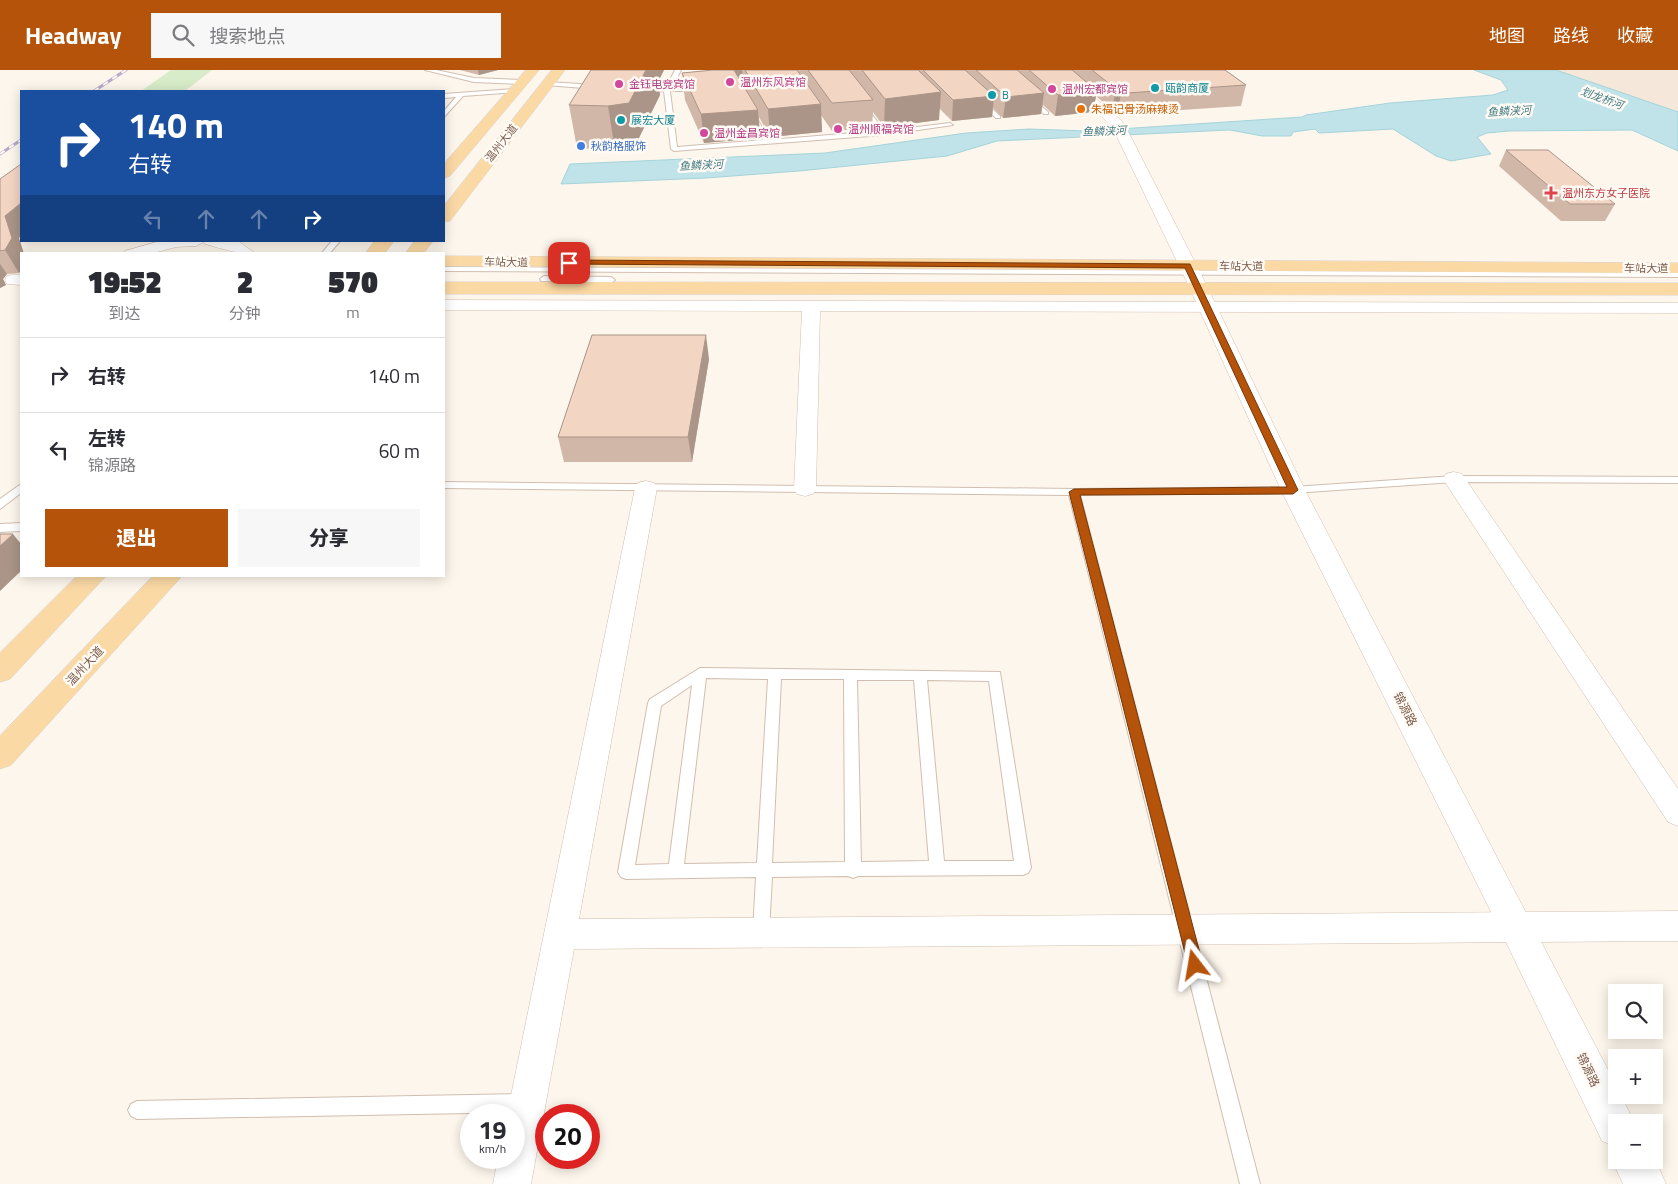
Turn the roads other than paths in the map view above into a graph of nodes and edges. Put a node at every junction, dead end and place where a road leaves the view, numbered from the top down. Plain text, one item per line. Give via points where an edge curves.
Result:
1 (428, 70) edge
2 (533, 70) edge
3 (559, 70) edge
4 (678, 70) edge
5 (1055, 70) edge
6 (547, 84) junction
7 (519, 87) junction
8 (602, 87) edge
9 (639, 89) edge
10 (702, 89) edge
11 (667, 91) junction
12 (461, 95) junction
13 (1025, 95) edge
14 (445, 96) edge
15 (976, 97) edge
16 (859, 102) edge
17 (745, 103) edge
18 (1046, 113) edge
19 (445, 114) edge
20 (998, 117) edge
21 (946, 121) edge
22 (824, 128) edge
23 (1121, 131) joint
24 (883, 133) junction
25 (830, 136) junction
26 (767, 142) junction
27 (445, 172) edge
28 (445, 216) edge
29 (176, 242) edge
30 (218, 242) edge
31 (335, 242) edge
32 (384, 242) edge
33 (423, 242) edge
34 (138, 252) edge
35 (245, 252) edge
36 (328, 252) edge
37 (376, 252) edge
38 (416, 252) edge
39 (445, 261) edge
40 (1678, 268) edge
41 (445, 269) edge
42 (1678, 275) edge
43 (445, 278) edge
44 (1678, 281) edge
45 (1196, 283) junction
46 (445, 288) edge
47 (1678, 289) edge
48 (445, 306) edge
49 (810, 307) junction
50 (1678, 308) edge
51 (1454, 479) junction
52 (1678, 480) edge
53 (445, 485) edge
54 (20, 488) edge
55 (646, 488) junction
56 (805, 489) junction
57 (1293, 490) junction
58 (1074, 492) junction
59 (0, 505) edge
60 (20, 527) edge
61 (0, 528) edge
62 (92, 577) edge
63 (168, 577) edge
64 (0, 671) edge
65 (700, 673) junction
66 (775, 674) junction
67 (850, 674) junction
68 (920, 675) junction
69 (0, 756) edge
70 (1678, 813) edge
71 (937, 868) junction
72 (676, 871) junction
73 (764, 871) junction
74 (853, 871) junction
75 (1516, 926) junction
76 (1678, 926) edge
77 (1186, 928) junction
78 (761, 932) junction
79 (561, 934) junction
80 (528, 1103) junction
81 (137, 1110) dead end
82 (1610, 1114) edge
83 (1637, 1169) edge
84 (512, 1184) edge
85 (1250, 1184) edge
86 (1644, 1184) edge

1 - 7 lane
2 - 7 main road, 温州大道
3 - 6 main road, 温州大道
4 - 11 lane
5 - 23 street
6 - 8 lane
6 - 28 main road, 温州大道
7 - 12 lane
7 - 27 main road, 温州大道
9 - 11 lane
10 - 11 lane
11 - 26 lane via 674,149
12 - 14 lane
12 - 19 lane
13 - 18 lane
15 - 20 lane
16 - 24 lane
17 - 26 lane
21 - 24 lane via 950,125
22 - 25 lane
23 - 45 street, 锦源路
24 - 25 lane
25 - 26 lane
29 - 34 street
30 - 35 street via 231,244
31 - 36 lane
32 - 37 main road
33 - 38 main road
39 - 45 main road, 车站大道
40 - 45 main road, 车站大道
41 - 45 lane
42 - 45 lane
43 - 45 lane
44 - 45 lane
45 - 46 main road, 车站大道
45 - 47 main road, 车站大道
45 - 49 street
45 - 50 street
45 - 57 street, 锦源路
48 - 49 street
49 - 56 street
51 - 52 lane
51 - 57 lane
51 - 70 street
53 - 55 lane
54 - 59 lane
55 - 56 lane
55 - 79 street
56 - 58 lane
57 - 58 lane
57 - 75 street, 锦源路
58 - 77 lane
60 - 61 lane
62 - 64 main road
63 - 69 main road, 温州大道
65 - 66 lane
65 - 72 lane
65 - 72 lane via 655,703 626,872
66 - 67 lane
66 - 73 lane
67 - 68 lane
67 - 74 lane
68 - 71 lane
68 - 71 lane via 996,676 1023,868
71 - 74 lane
72 - 73 lane
73 - 74 lane
73 - 78 lane
75 - 76 street
75 - 77 street
75 - 82 street, 锦源路
77 - 78 street
77 - 85 lane
78 - 79 street
79 - 80 street
80 - 81 lane
80 - 84 street
83 - 86 street

